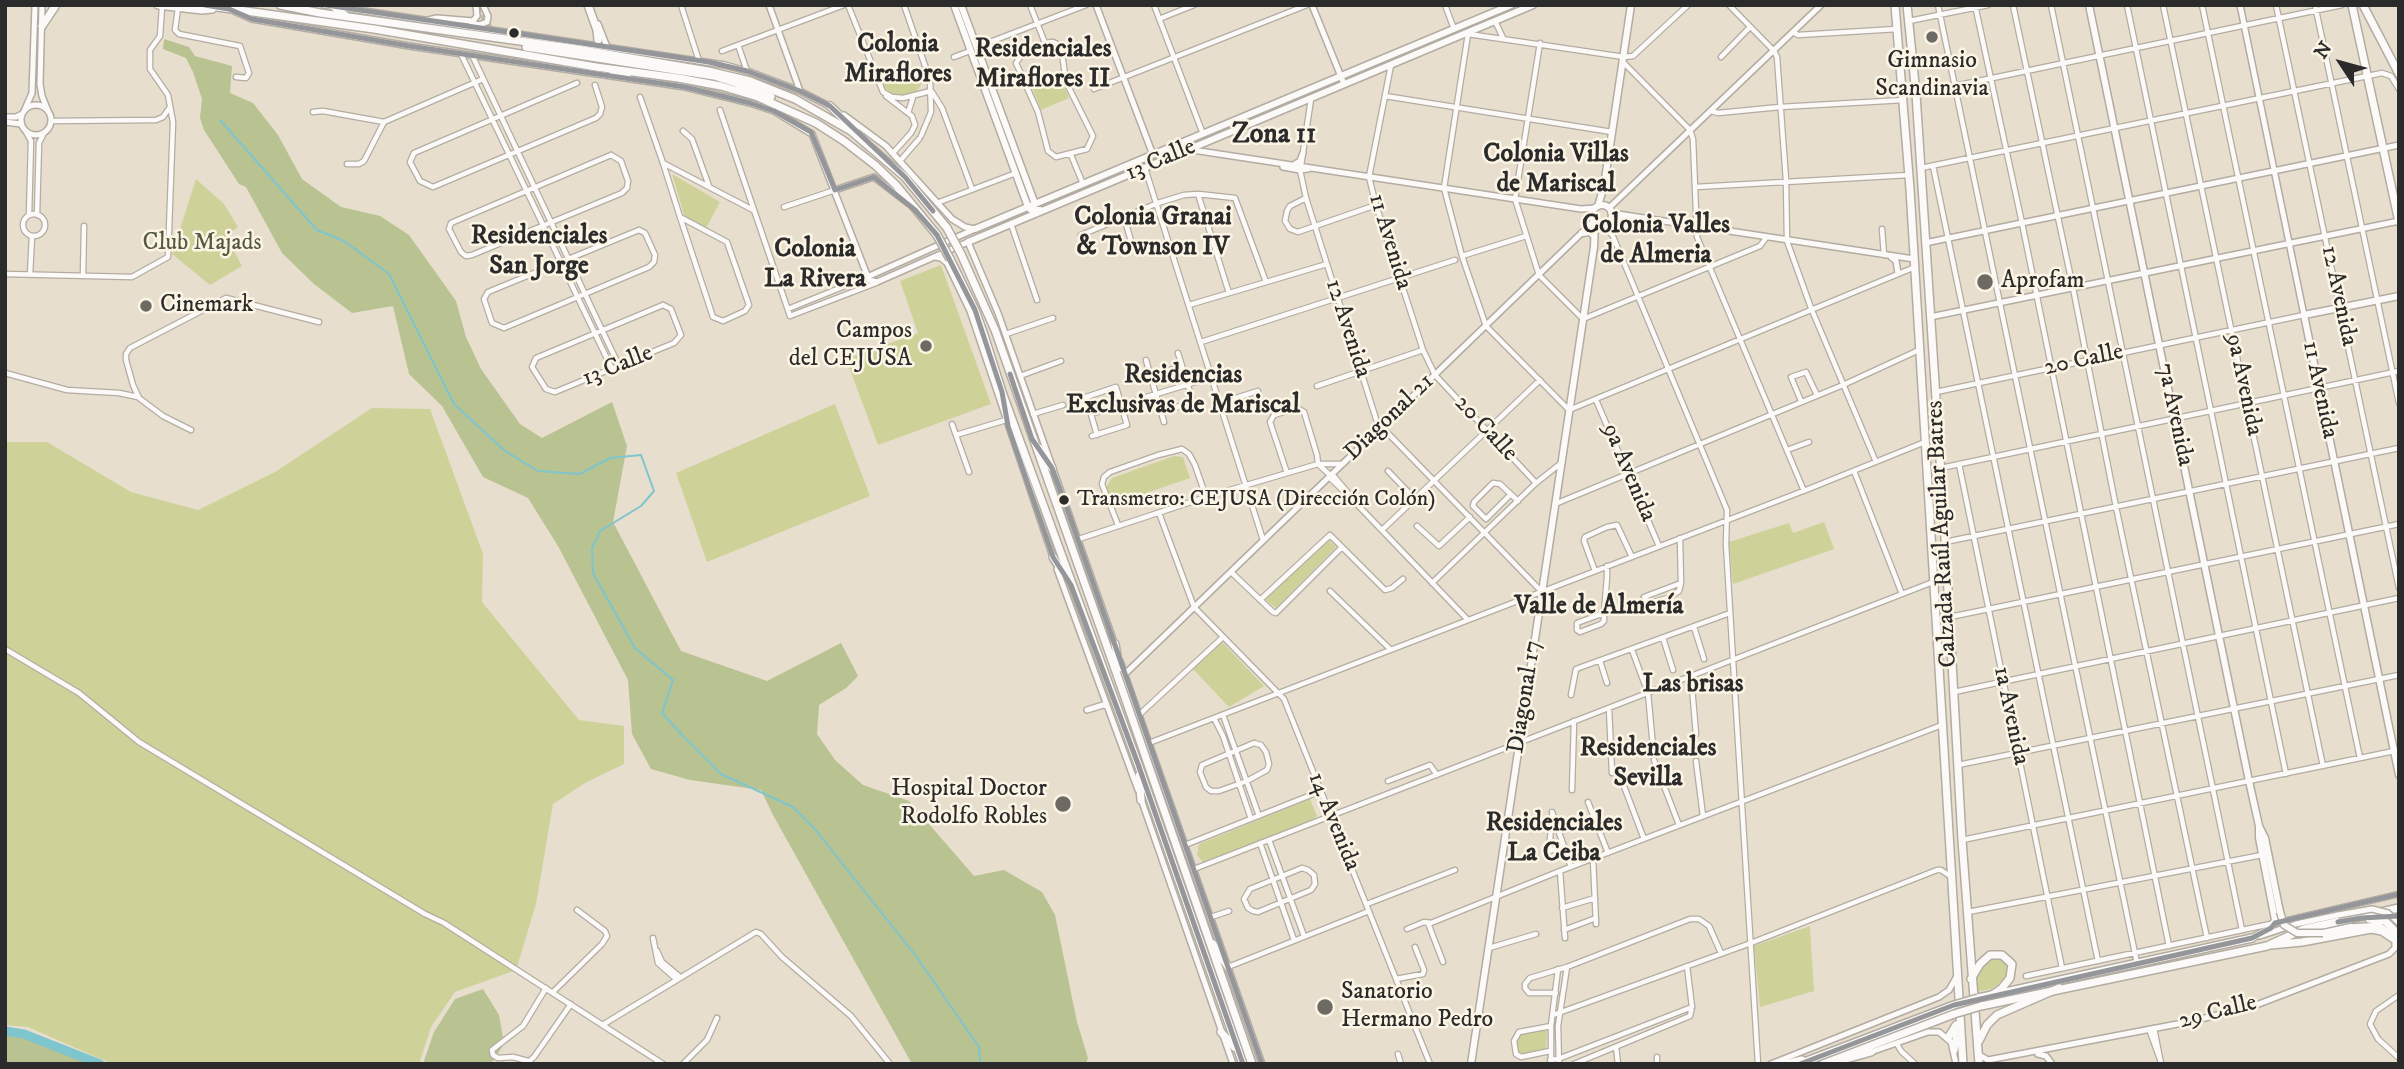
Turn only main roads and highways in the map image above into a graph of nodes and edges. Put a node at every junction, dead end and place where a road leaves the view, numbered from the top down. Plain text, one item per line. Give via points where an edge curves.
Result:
1 (56, 5) edge
2 (203, 5) edge
3 (280, 5) edge
4 (590, 5) edge
5 (954, 5) edge
6 (1489, 5) edge
7 (1511, 5) edge
8 (1533, 5) edge
9 (1631, 5) edge
10 (1895, 5) edge
11 (1907, 5) edge
12 (2088, 5) edge
13 (2352, 5) edge
14 (2364, 5) edge
15 (160, 6) edge
16 (334, 7) edge
17 (962, 7) edge
18 (225, 8) junction
19 (1496, 10) edge
20 (348, 17) junction
21 (1499, 20) junction
22 (42, 26) road end
23 (374, 29) junction
24 (550, 40) road end
25 (598, 40) dead end
26 (564, 47) junction
27 (974, 49) junction
28 (596, 67) junction
29 (2395, 75) edge
30 (628, 78) road end
31 (782, 106) junction
32 (830, 106) road end
33 (873, 148) junction
34 (1031, 206) junction
35 (1048, 209) junction
36 (1602, 216) junction
37 (2399, 221) edge
38 (975, 229) road end
39 (1582, 233) road end
40 (1594, 236) junction
41 (968, 242) road end
42 (1594, 247) junction
43 (2399, 296) edge
44 (2304, 315) joint
45 (1002, 392) junction
46 (1007, 423) road end
47 (1032, 439) junction
48 (1052, 468) road end
49 (1053, 557) road end
50 (1071, 585) junction
51 (1115, 644) road end
52 (1121, 686) junction
53 (2396, 751) edge
54 (1138, 765) junction
55 (2399, 775) edge
56 (1141, 800) road end
57 (2259, 825) junction
58 (2399, 908) edge
59 (2361, 918) junction
60 (2351, 927) road end
61 (1206, 934) junction
62 (2252, 938) joint
63 (2397, 938) edge
64 (2267, 946) junction
65 (1228, 967) road end
66 (1971, 980) junction
67 (2059, 988) junction
68 (1992, 995) junction
69 (1979, 1002) junction
70 (1957, 1014) junction
71 (1221, 1032) road end
72 (1948, 1038) road end
73 (1954, 1049) road end
74 (1978, 1049) junction
75 (1871, 1052) road end
76 (1824, 1061) edge
77 (1243, 1063) edge
78 (1958, 1063) edge
79 (1252, 1064) edge
80 (1471, 1064) edge
81 (1785, 1064) edge
82 (1799, 1064) edge
83 (1979, 1064) edge

1 - 22 main road
2 - 18 main road
3 - 20 main road
4 - 25 main road
5 - 27 main road
6 - 19 main road
7 - 19 main road, 13 Calle
8 - 21 main road, 13 Calle
9 - 36 main road, Diagonal 17
10 - 70 main road, Calzada Raúl Aguilar Batres via 1920,350
11 - 66 main road, Calzada Raúl Aguilar Batres
12 - 57 main road, 7a Avenida
13 - 37 main road
14 - 29 main road
15 - 18 main road
16 - 20 main road
17 - 27 main road
18 - 23 main road
19 - 21 main road
19 - 34 main road, 13 Calle
20 - 26 main road
21 - 35 main road, 13 Calle
23 - 28 main road
23 - 31 main road via 505,42 714,76 769,96
24 - 26 main road
26 - 33 main road via 750,81 813,109
27 - 34 main road
27 - 34 main road
28 - 30 main road
28 - 31 main road via 721,86
31 - 45 main road, bridge via 830,131 875,165 937,235 975,310
32 - 33 main road
33 - 47 main road, bridge via 905,177 947,228 995,330
34 - 35 main road via 1034,211
34 - 38 main road, 13 Calle
35 - 41 main road, 13 Calle
36 - 40 main road, Diagonal 17
36 - 42 main road, Diagonal 17
39 - 40 main road
40 - 42 main road, Diagonal 17
42 - 80 main road, Diagonal 17
43 - 44 main road, 20 Calle
44 - 53 main road, 11 Avenida
45 - 46 main road
45 - 50 main road
47 - 48 main road
47 - 52 main road
49 - 50 main road
50 - 54 main road
51 - 52 main road
52 - 61 main road
53 - 55 main road, 11 Avenida
54 - 56 main road
54 - 77 main road
57 - 60 main road, 7a Avenida, bridge via 2284,925 2297,933
57 - 62 main road, 7a Avenida via 2275,923
58 - 59 main road
59 - 63 main road via 2383,920
59 - 64 main road via 2304,929
61 - 65 main road
61 - 79 main road
62 - 68 main road
63 - 64 main road via 2374,928
64 - 67 main road
66 - 68 main road via 1990,955 2008,959 2010,978
66 - 74 main road, Calzada Raúl Aguilar Batres
67 - 69 main road
67 - 74 main road via 1997,1015 1984,1029
68 - 69 main road
69 - 70 main road, bridge
69 - 76 main road, bridge via 1954,1005
70 - 72 main road
70 - 73 main road
70 - 76 main road
70 - 78 main road, Calzada Raúl Aguilar Batres
71 - 77 main road
74 - 83 main road, Calzada Raúl Aguilar Batres
75 - 76 main road
76 - 81 main road
76 - 82 main road

